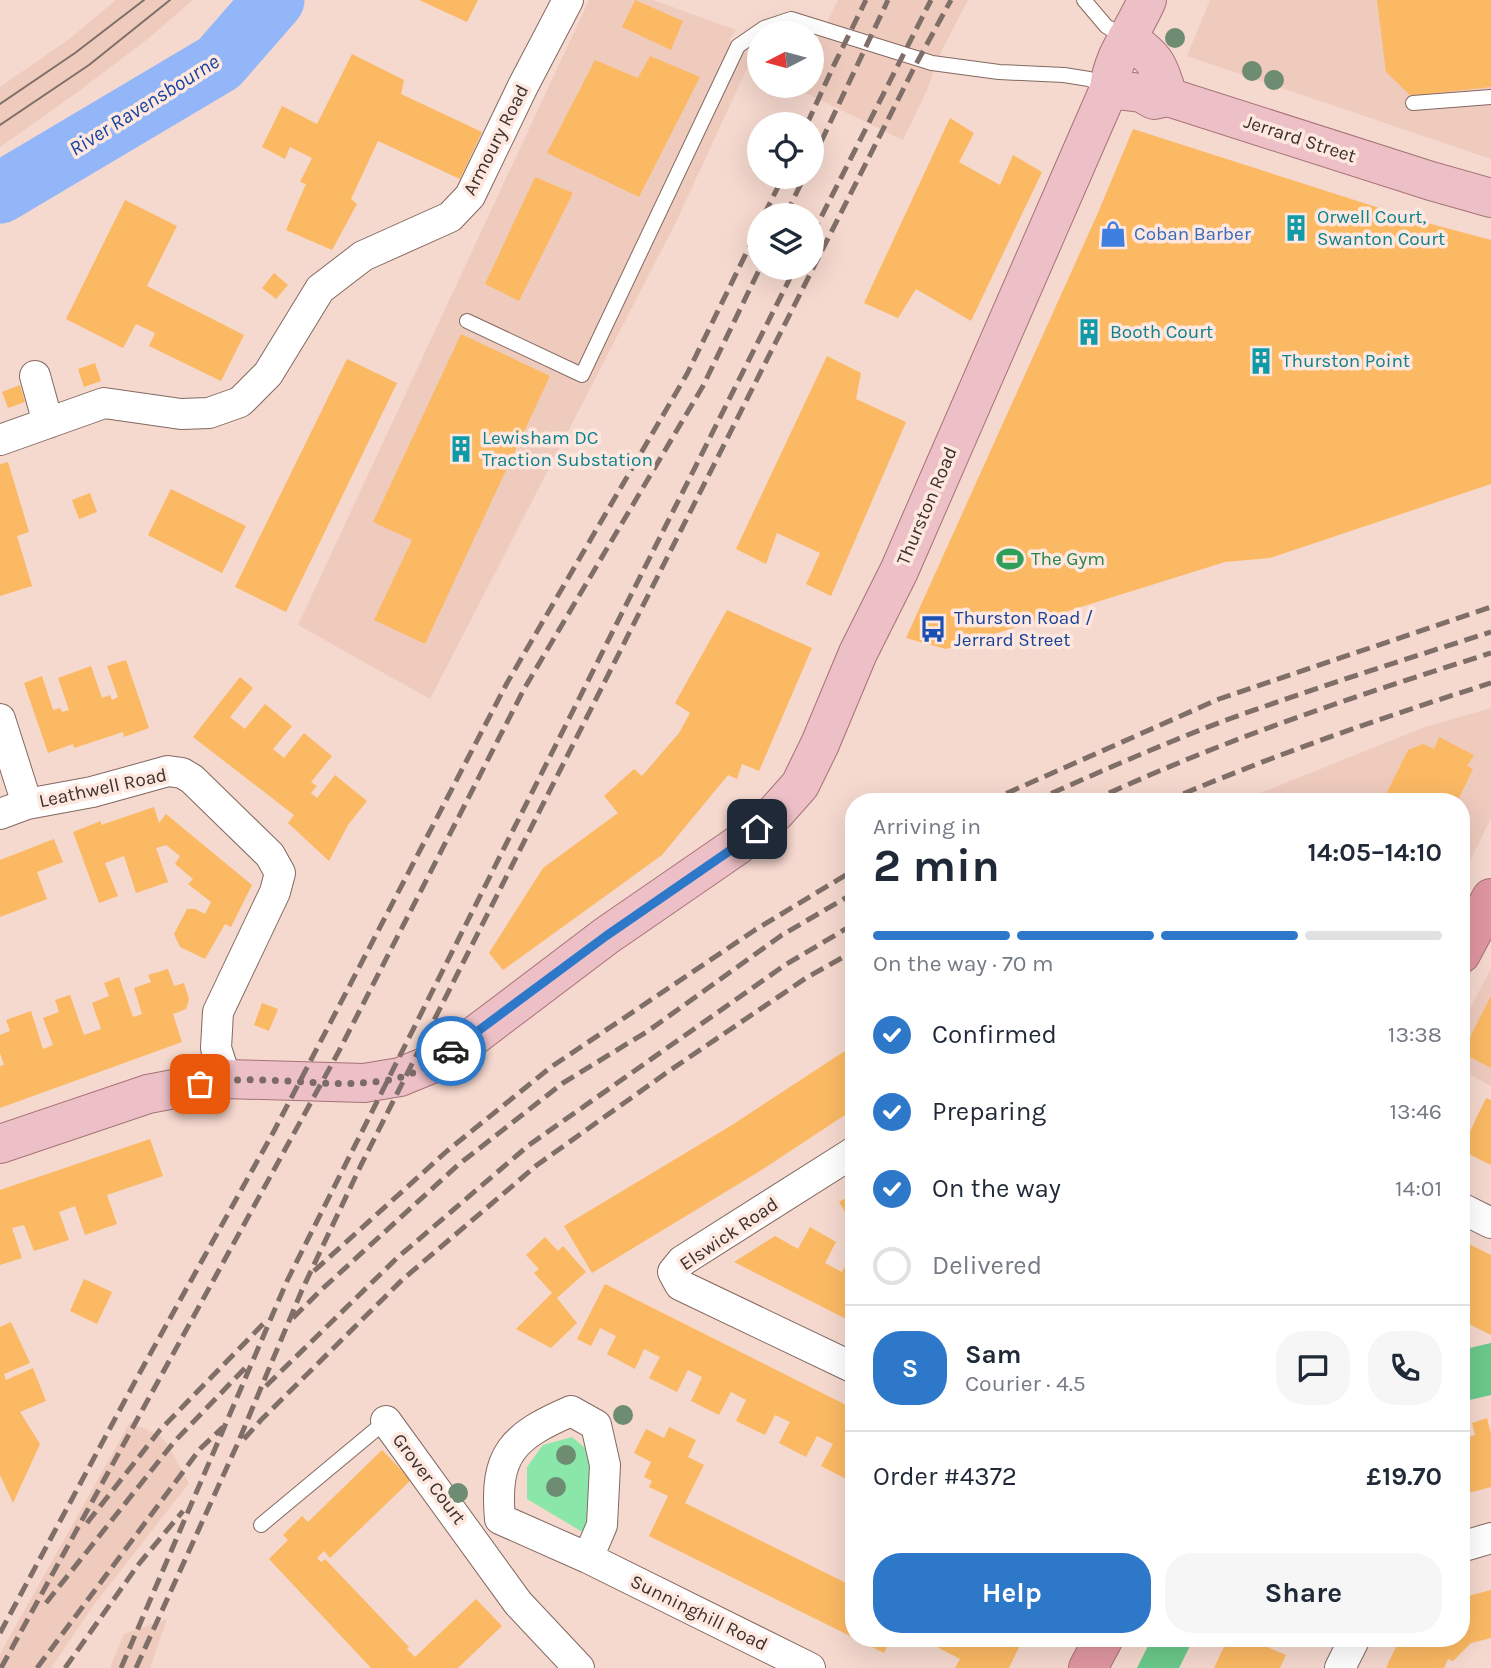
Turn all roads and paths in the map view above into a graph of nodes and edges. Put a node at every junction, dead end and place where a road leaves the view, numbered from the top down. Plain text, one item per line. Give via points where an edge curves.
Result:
1 (568, 0) edge
2 (1084, 0) edge
3 (1147, 0) edge
4 (1116, 32) junction
5 (1110, 89) junction
6 (1168, 97) junction
7 (1491, 97) edge
8 (1413, 103) dead end
9 (1491, 198) edge
10 (467, 321) dead end
11 (35, 376) dead end
12 (48, 423) junction
13 (0, 440) edge
14 (0, 719) edge
15 (14, 809) edge
16 (1491, 898) edge
17 (1470, 937) edge
18 (226, 1079) junction
19 (0, 1144) edge
20 (845, 1158) edge
21 (1470, 1212) edge
22 (1491, 1223) edge
23 (845, 1364) edge
24 (386, 1421) joint
25 (500, 1519) junction
26 (261, 1525) dead end
27 (473, 1538) junction
28 (1491, 1538) edge
29 (1470, 1544) edge
30 (588, 1558) junction
31 (1099, 1647) edge
32 (1350, 1647) edge
33 (579, 1668) edge
34 (810, 1668) edge
35 (1088, 1668) edge
36 (1340, 1668) edge

1 - 12 street, Armoury Road via 470,196 450,217 363,256 320,289 268,374 240,402 209,413 181,414 104,404
2 - 4 lane
3 - 4 main road, Thurston Road via 1140,17
4 - 5 main road, Thurston Road
4 - 6 main road via 1153,58
5 - 6 main road, Jerrard Street via 1141,93 1154,100
5 - 10 lane via 1089,79 932,63 791,19 773,23 738,46 582,375
5 - 18 main road, Thurston Road via 900,571 800,785 776,812 738,845 434,1062 400,1077 364,1083
6 - 9 main road, Jerrard Street
7 - 8 lane
11 - 12 street
12 - 13 street, Armoury Road
14 - 15 street
15 - 18 street, Leathwell Road via 168,771 192,779 270,855 280,873 275,892 218,1012 216,1048
16 - 17 highway
18 - 19 main road, Thurston Road via 148,1094
20 - 23 street, Elswick Road via 682,1261 673,1272 680,1285
21 - 22 street
24 - 26 lane
24 - 27 street, Grover Court
25 - 27 street, Grover Court
25 - 30 street, Sunninghill Road
25 - 30 street via 497,1488 505,1460 522,1438 571,1411 596,1425 606,1465 602,1525
27 - 33 street, Grover Court via 518,1603
28 - 29 street
30 - 34 street, Sunninghill Road
31 - 35 highway
32 - 36 street

